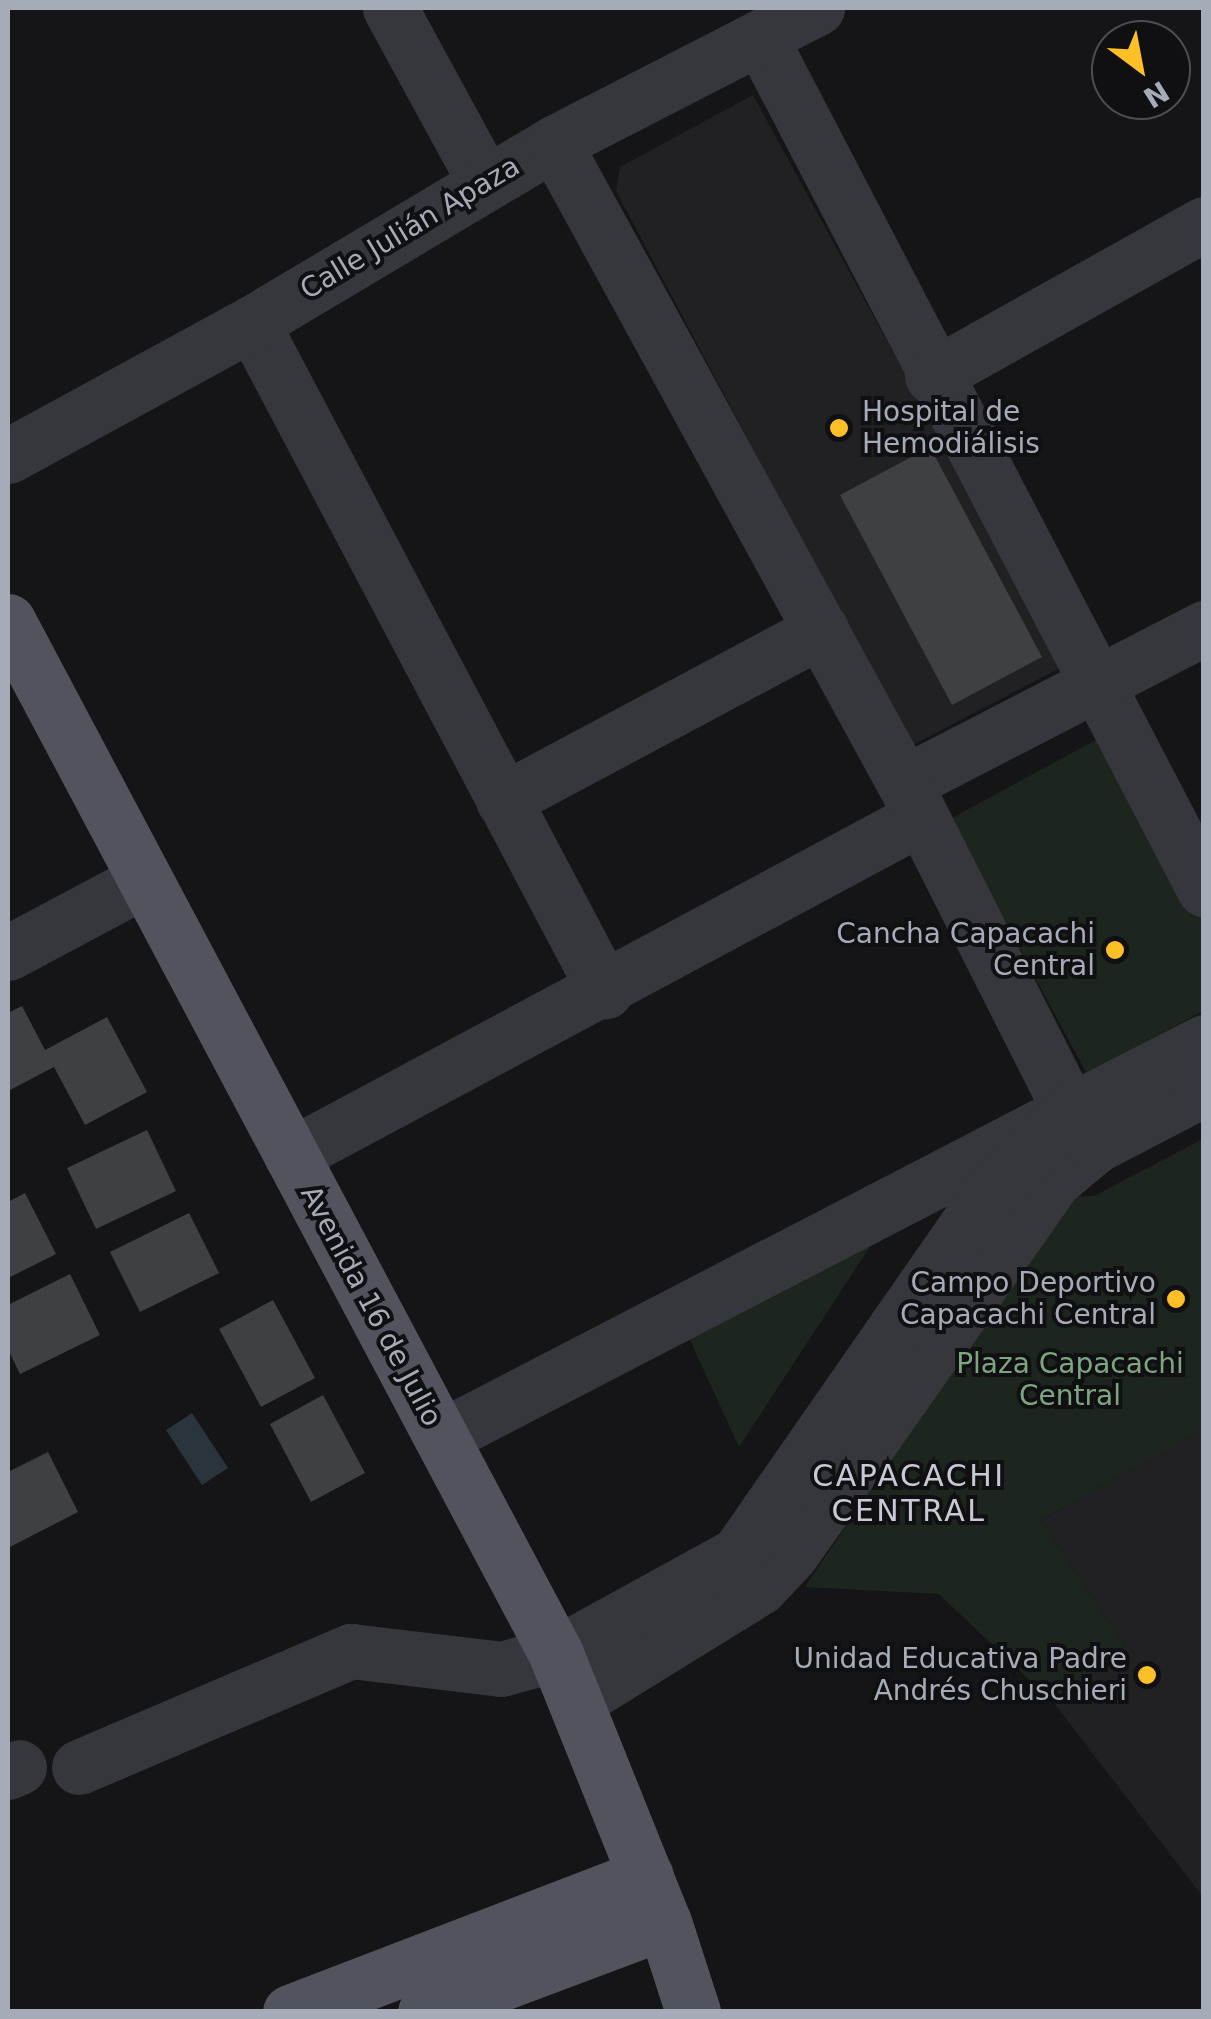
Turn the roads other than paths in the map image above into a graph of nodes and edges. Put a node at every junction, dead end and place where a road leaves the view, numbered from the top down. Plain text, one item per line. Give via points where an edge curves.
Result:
1 (390, 8) edge
2 (817, 8) edge
3 (760, 37) junction
4 (554, 143) junction
5 (486, 182) junction
6 (1204, 224) edge
7 (252, 323) junction
8 (932, 376) junction
9 (8, 456) edge
10 (8, 620) edge
11 (1204, 628) edge
12 (822, 630) junction
13 (1097, 685) junction
14 (503, 800) junction
15 (912, 800) junction
16 (145, 880) junction
17 (1204, 889) edge
18 (8, 954) edge
19 (606, 991) junction
20 (1204, 1042) edge
21 (1204, 1089) edge
22 (1070, 1111) junction
23 (292, 1155) junction
24 (441, 1437) junction
25 (566, 1677) junction
26 (80, 1767) dead end
27 (655, 1899) junction
28 (290, 2012) edge
29 (425, 2012) edge
30 (693, 2012) edge

1 - 5 street
2 - 3 street, Calle Julián Apaza
3 - 4 street, Calle Julián Apaza
3 - 8 street
4 - 5 street, Calle Julián Apaza
4 - 12 street
5 - 7 street, Calle Julián Apaza
6 - 8 street
7 - 9 street, Calle Julián Apaza
7 - 14 street
8 - 13 street
10 - 16 main road, Avenida 16 de Julio
11 - 13 street
12 - 14 street
12 - 15 street
13 - 15 street
13 - 17 street
14 - 19 street
15 - 19 street
15 - 22 street
16 - 18 street
16 - 23 main road, Avenida 16 de Julio
19 - 23 street
20 - 22 street
21 - 25 street via 1096,1145 1054,1179 791,1554 760,1586
22 - 24 street
22 - 25 street via 990,1192 738,1554
23 - 24 main road, Avenida 16 de Julio
24 - 25 main road, Avenida 16 de Julio
25 - 26 street via 351,1651
25 - 27 main road, Avenida 16 de Julio
27 - 28 main road
27 - 29 main road
27 - 30 main road, Avenida 16 de Julio

